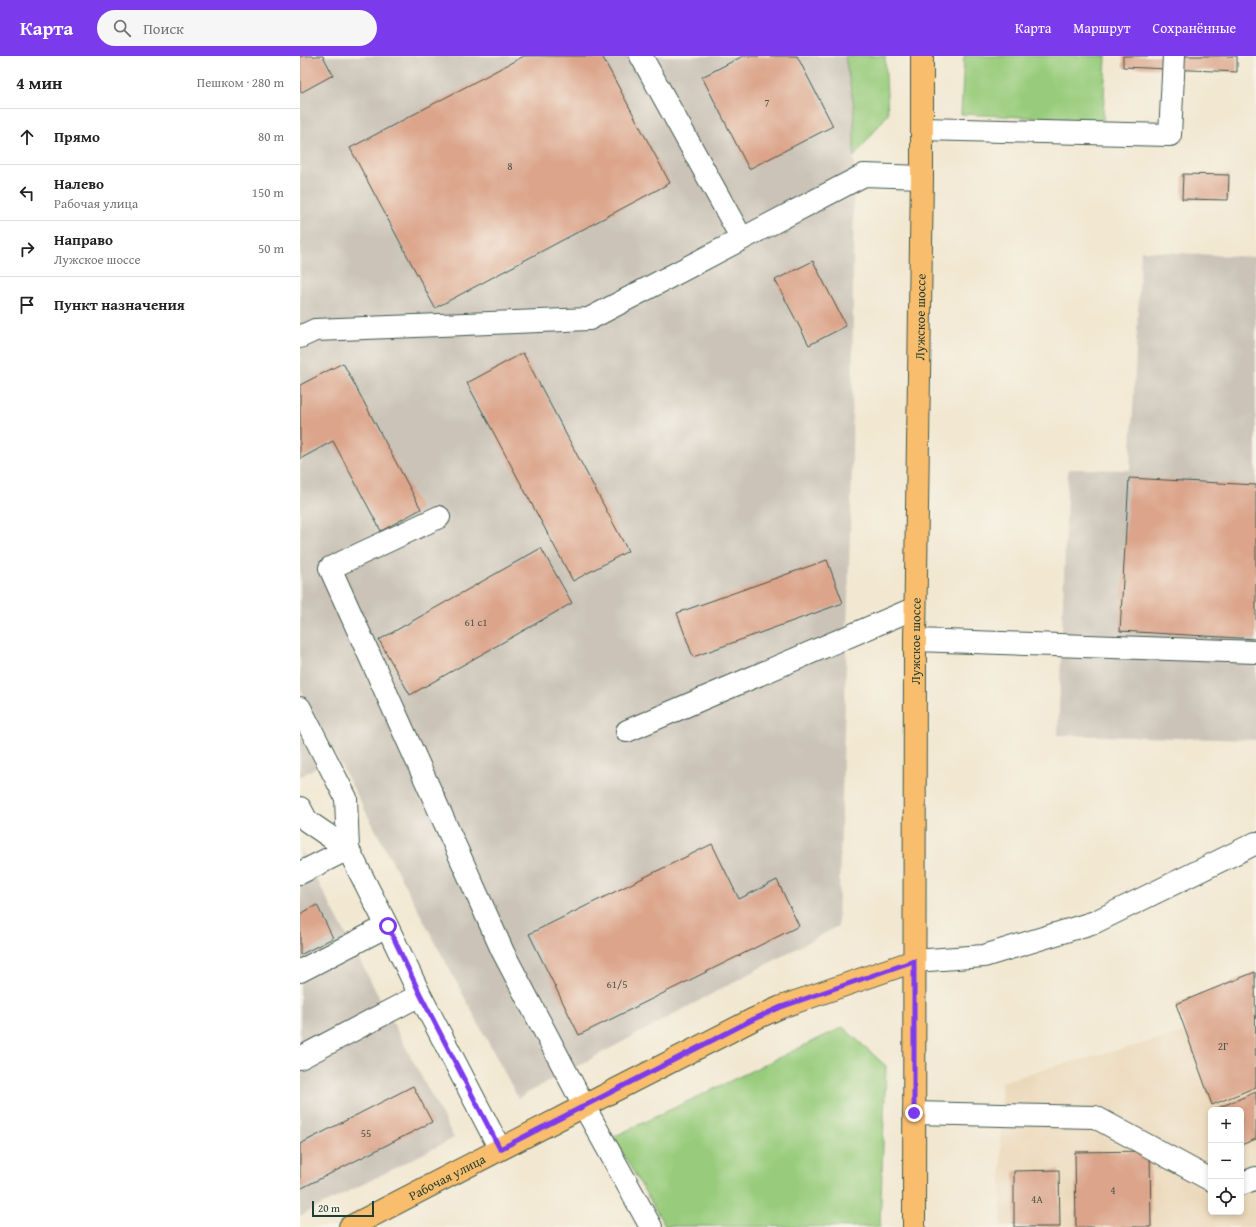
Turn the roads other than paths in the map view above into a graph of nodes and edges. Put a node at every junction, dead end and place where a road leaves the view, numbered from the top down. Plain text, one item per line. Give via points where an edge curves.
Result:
1 (641, 56) edge
2 (922, 56) edge
3 (1174, 56) edge
4 (922, 129) junction
5 (922, 177) junction
6 (742, 239) junction
7 (300, 337) edge
8 (440, 517) dead end
9 (915, 608) junction
10 (915, 640) junction
11 (1256, 652) edge
12 (300, 708) edge
13 (626, 731) dead end
14 (300, 808) edge
15 (1256, 843) edge
16 (348, 849) junction
17 (300, 873) edge
18 (388, 926) junction
19 (914, 961) junction
20 (300, 971) edge
21 (420, 994) junction
22 (300, 1058) edge
23 (584, 1106) junction
24 (914, 1113) junction
25 (500, 1149) junction
26 (1256, 1178) edge
27 (1209, 1179) edge
28 (1244, 1183) edge
29 (350, 1227) edge
30 (651, 1227) edge
31 (914, 1227) edge

1 - 6 lane
2 - 4 main road, Лужское шоссе
3 - 4 lane via 1170,135
4 - 5 main road, Лужское шоссе
5 - 6 lane via 864,175
5 - 9 main road, Лужское шоссе
6 - 7 lane via 589,319 315,330
8 - 23 lane via 330,568 503,952
9 - 10 main road, Лужское шоссе
9 - 13 lane
10 - 11 lane
10 - 19 main road, Лужское шоссе
12 - 16 lane via 346,798
14 - 16 lane via 307,821
15 - 19 lane via 1095,922 984,956
16 - 17 lane
16 - 18 lane
18 - 20 lane
18 - 21 lane
19 - 23 main road, Рабочая улица via 781,1007
19 - 24 main road, Лужское шоссе
21 - 22 lane
21 - 25 lane
23 - 25 main road, Рабочая улица
23 - 30 lane
24 - 27 lane via 1095,1117
24 - 31 main road, Лужское шоссе
25 - 29 main road, Рабочая улица
26 - 28 lane

